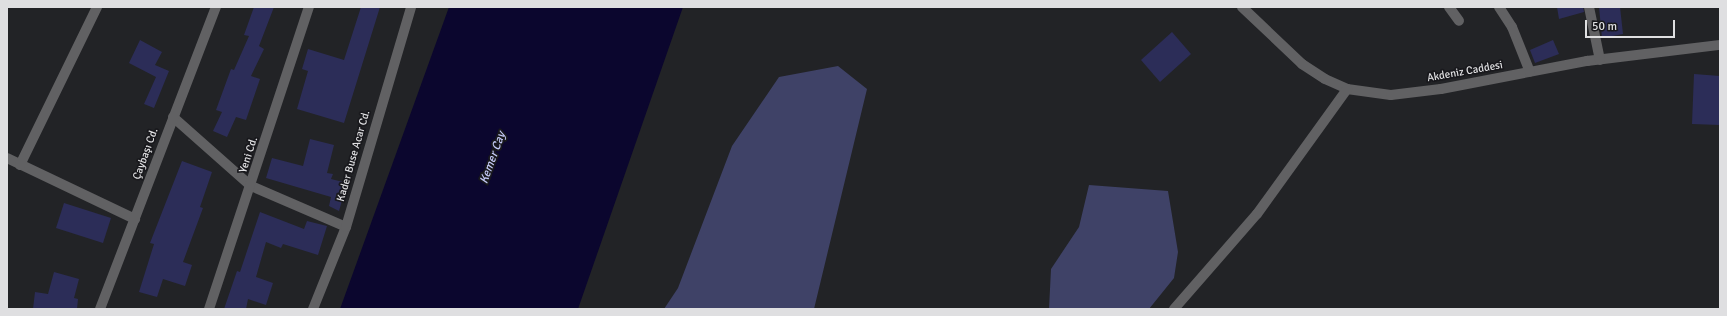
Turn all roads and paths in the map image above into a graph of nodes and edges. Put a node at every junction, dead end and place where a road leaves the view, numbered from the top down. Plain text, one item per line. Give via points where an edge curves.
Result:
1 (97, 7) edge
2 (216, 7) edge
3 (309, 7) edge
4 (411, 7) edge
5 (1242, 7) edge
6 (1450, 7) edge
7 (1499, 7) edge
8 (1589, 7) edge
9 (1459, 21) dead end
10 (1720, 45) edge
11 (1600, 60) junction
12 (1530, 72) junction
13 (1347, 89) junction
14 (173, 117) junction
15 (7, 158) edge
16 (20, 165) junction
17 (251, 186) junction
18 (135, 219) junction
19 (346, 227) junction
20 (100, 309) edge
21 (209, 309) edge
22 (313, 309) edge
23 (1174, 309) edge

1 - 16 street
2 - 14 street, Çaybaşı Cd.
3 - 17 street, Yeni Cd.
4 - 19 street, Kader Buse Acar Cd.
5 - 13 street, Akdeniz Caddesi via 1302,64
6 - 9 street
7 - 12 street via 1512,27
8 - 11 street
10 - 11 street, Akdeniz Caddesi
11 - 12 street, Akdeniz Caddesi
12 - 13 street, Akdeniz Caddesi via 1391,96
13 - 23 street via 1257,214
14 - 17 street
14 - 18 street, Çaybaşı Cd.
15 - 16 street
16 - 18 street
17 - 19 street
17 - 21 street, Yeni Cd.
18 - 20 street, Çaybaşı Cd.
19 - 22 street, Kader Buse Acar Cd.

